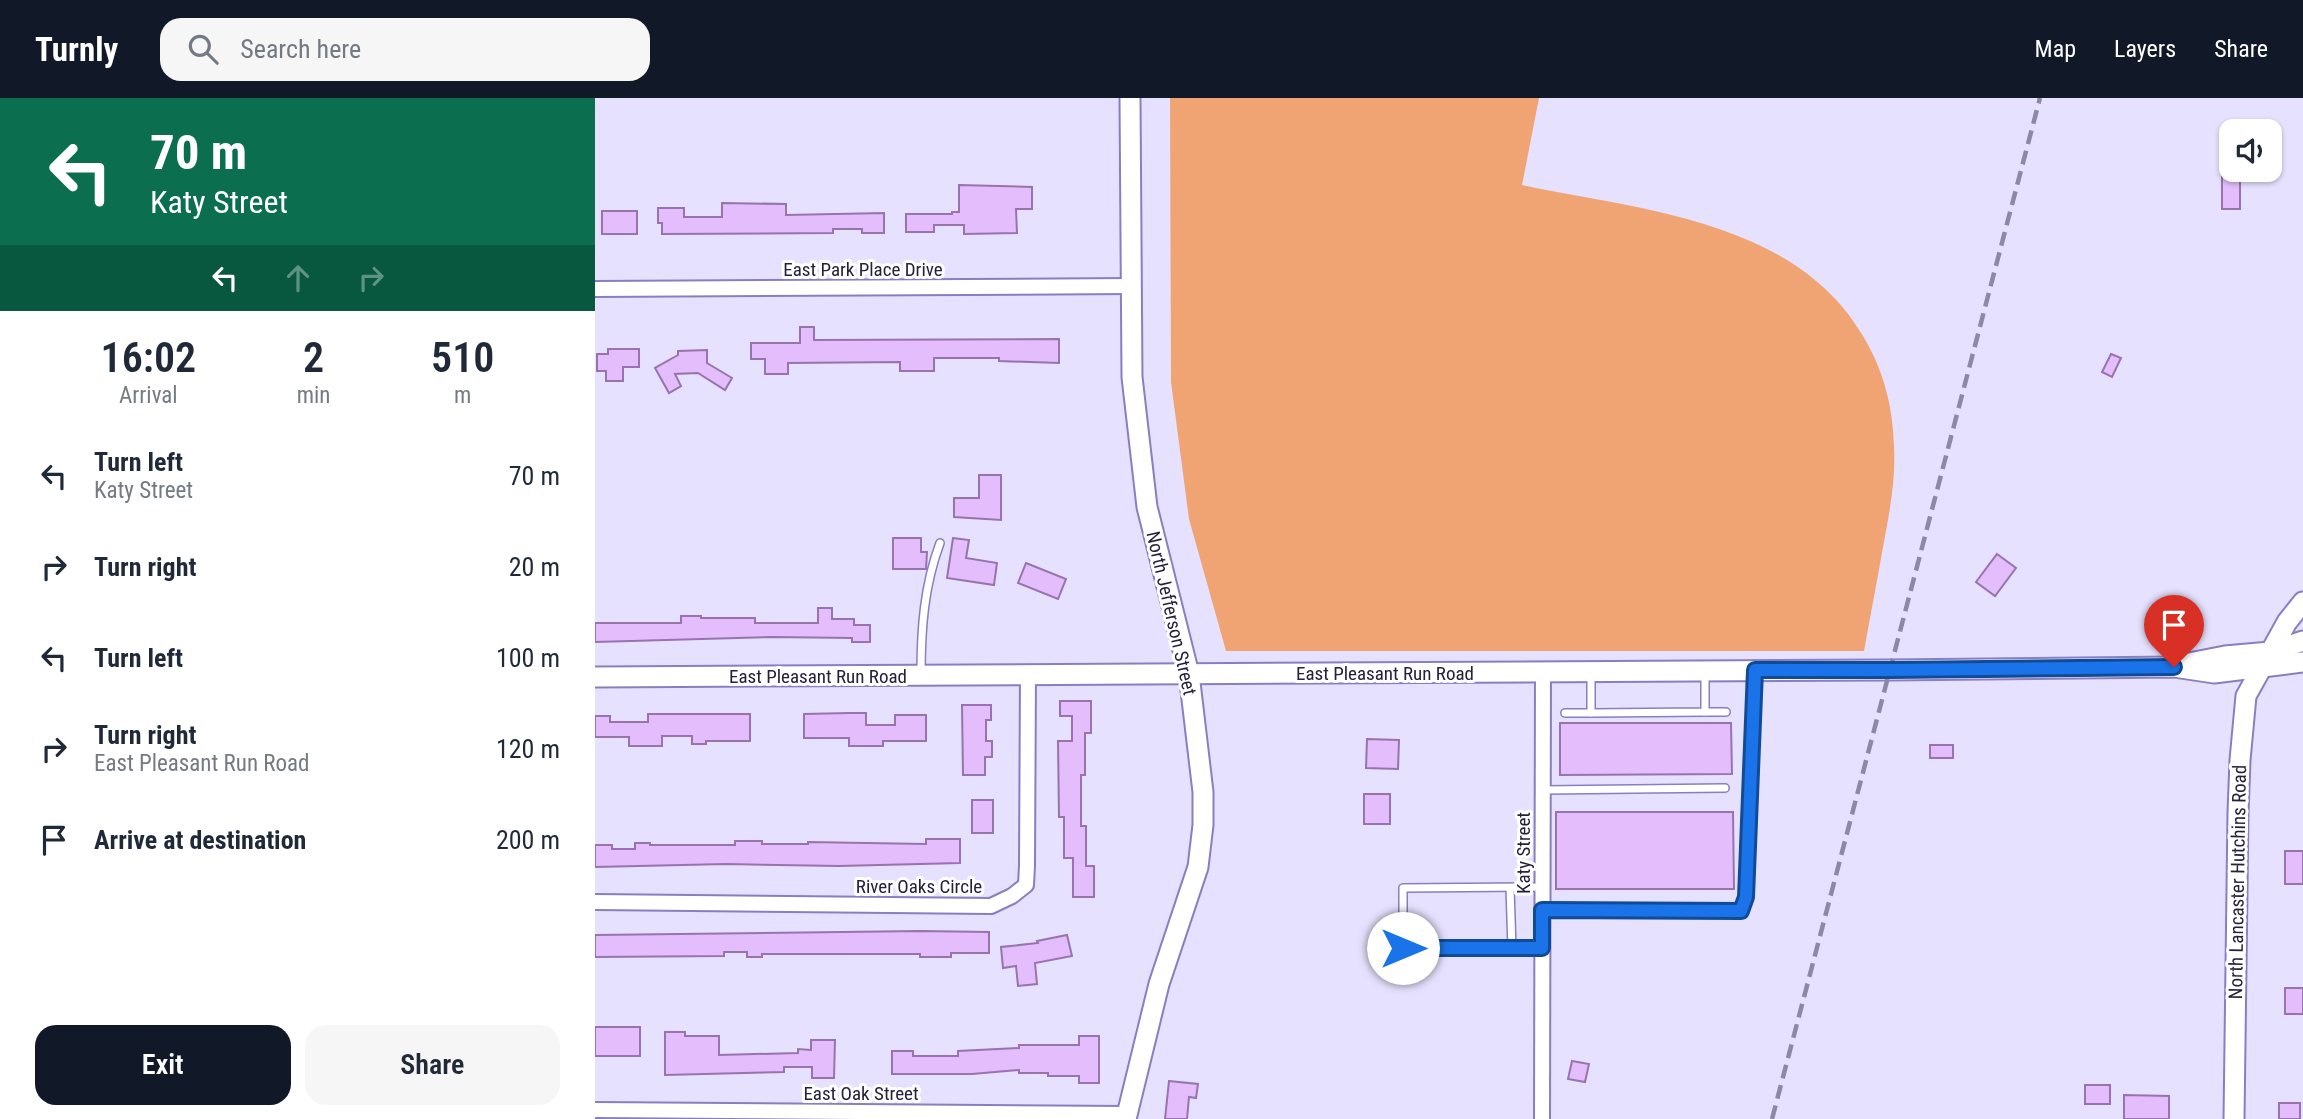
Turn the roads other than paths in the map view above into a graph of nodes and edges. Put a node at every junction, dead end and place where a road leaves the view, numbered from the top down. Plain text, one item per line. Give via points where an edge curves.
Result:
1 (1130, 98) edge
2 (1132, 286) junction
3 (595, 289) edge
4 (940, 543) dead end
5 (2303, 602) edge
6 (2303, 641) edge
7 (2266, 659) junction
8 (2303, 662) edge
9 (1705, 670) junction
10 (1755, 670) junction
11 (1543, 671) junction
12 (1591, 671) junction
13 (1028, 674) junction
14 (1189, 674) junction
15 (922, 675) junction
16 (595, 677) edge
17 (1705, 712) junction
18 (1726, 712) dead end
19 (1565, 713) dead end
20 (1591, 713) junction
21 (1725, 788) dead end
22 (1543, 790) junction
23 (1542, 887) junction
24 (1510, 888) junction
25 (595, 902) edge
26 (1542, 910) junction
27 (1512, 948) junction
28 (1542, 948) junction
29 (595, 1110) edge
30 (867, 1116) edge
31 (1126, 1117) edge
32 (1542, 1119) edge
33 (2234, 1119) edge

1 - 2 main road, North Jefferson Street
2 - 3 street, East Park Place Drive
2 - 14 main road, North Jefferson Street via 1132,377 1147,507
4 - 15 lane via 925,596
5 - 7 main road, North Lancaster Hutchins Road
6 - 7 main road, East Pleasant Run Road
7 - 8 main road, East Pleasant Run Road
7 - 10 main road, East Pleasant Run Road via 2214,673 2174,667
7 - 33 main road, North Lancaster Hutchins Road via 2246,696 2239,760
9 - 10 main road, East Pleasant Run Road
9 - 12 main road, East Pleasant Run Road
9 - 17 lane
10 - 26 lane via 1746,897 1741,911
11 - 12 main road, East Pleasant Run Road
11 - 14 main road, East Pleasant Run Road
11 - 22 street, Katy Street
12 - 20 lane
13 - 14 main road, East Pleasant Run Road
13 - 15 main road, East Pleasant Run Road
13 - 25 street, River Oaks Circle via 1026,885 1012,896 991,906
14 - 31 main road, North Jefferson Street via 1203,792 1198,867 1159,984
15 - 16 main road, East Pleasant Run Road
17 - 18 lane
17 - 20 lane
19 - 20 lane
21 - 22 lane
22 - 23 street, Katy Street
23 - 24 lane
23 - 26 street, Katy Street
24 - 27 lane
24 - 27 lane via 1403,888 1403,948
26 - 28 street, Katy Street
27 - 28 lane
28 - 32 street, Katy Street
29 - 30 street, East Oak Street
30 - 31 street, East Oak Street

